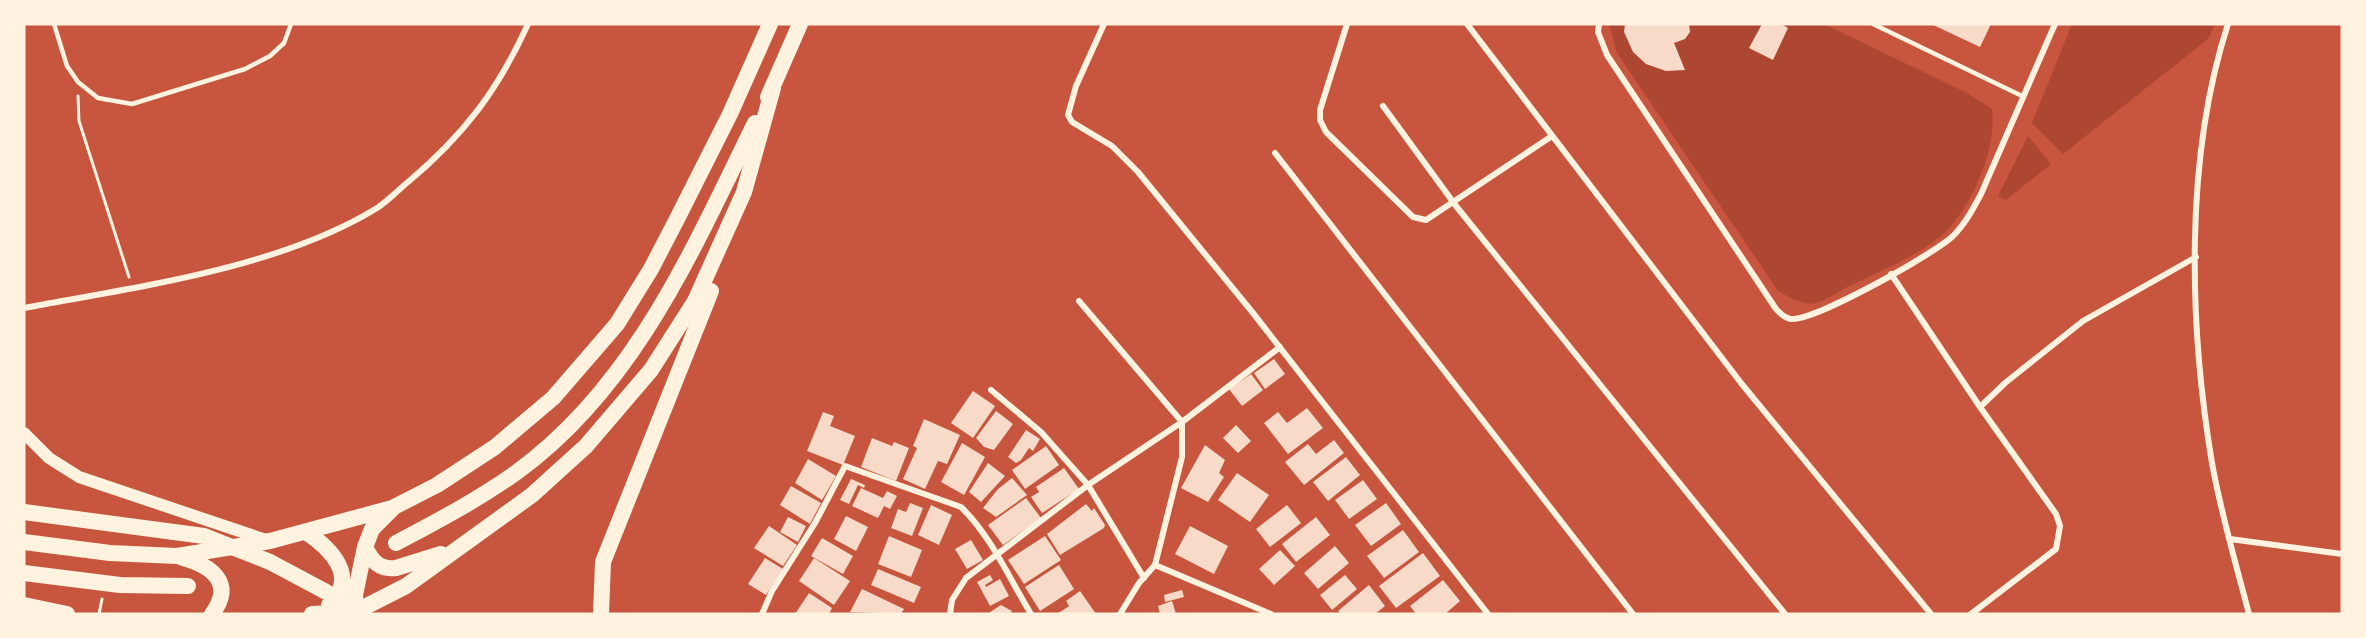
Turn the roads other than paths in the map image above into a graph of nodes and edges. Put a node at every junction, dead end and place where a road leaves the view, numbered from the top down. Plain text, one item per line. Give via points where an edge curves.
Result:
1 (54, 24) edge
2 (291, 24) edge
3 (528, 24) edge
4 (770, 24) edge
5 (800, 24) edge
6 (1104, 24) edge
7 (1347, 24) edge
8 (1467, 24) edge
9 (1599, 24) edge
10 (1873, 24) edge
11 (2055, 24) edge
12 (2228, 24) edge
13 (773, 88) junction
14 (2022, 96) junction
15 (1383, 106) dead end
16 (1552, 136) junction
17 (1275, 153) dead end
18 (744, 192) junction
19 (1452, 202) junction
20 (2196, 257) junction
21 (1891, 274) junction
22 (1079, 301) dead end
23 (24, 308) edge
24 (1280, 347) junction
25 (991, 390) dead end
26 (1980, 407) junction
27 (1182, 422) junction
28 (24, 433) edge
29 (1088, 485) junction
30 (392, 508) junction
31 (24, 512) edge
32 (306, 532) junction
33 (2230, 539) junction
34 (270, 541) junction
35 (24, 542) edge
36 (396, 543) dead end
37 (463, 545) junction
38 (365, 547) junction
39 (2342, 554) edge
40 (996, 555) junction
41 (177, 556) junction
42 (1155, 565) junction
43 (24, 573) edge
44 (1144, 578) junction
45 (188, 586) dead end
46 (24, 605) edge
47 (319, 613) edge
48 (360, 613) edge
49 (63, 614) edge
50 (212, 614) edge
51 (312, 614) edge
52 (601, 614) edge
53 (762, 614) edge
54 (950, 614) edge
55 (1030, 614) edge
56 (1120, 614) edge
57 (1271, 614) edge
58 (1488, 614) edge
59 (1633, 614) edge
60 (1785, 614) edge
61 (1931, 614) edge
62 (1971, 614) edge
63 (2249, 614) edge

1 - 2 lane via 67,66 78,82 98,98 132,104 245,69 270,56 284,43
3 - 23 street via 511,62 485,104 434,160 378,207 330,232 259,258
4 - 30 highway via 682,209 617,324 553,398 495,447 437,485
5 - 13 highway
6 - 24 street via 1076,86 1068,115 1072,122 1125,156
7 - 19 street via 1320,110 1326,132 1413,217 1425,220
8 - 16 street
9 - 21 street via 1607,55 1783,316 1803,317
10 - 14 lane
11 - 14 street
12 - 20 street via 2207,116
13 - 18 highway
13 - 36 highway via 689,259 640,341 607,385 567,429 519,471
14 - 21 street via 1968,217 1934,251
15 - 19 street
16 - 19 street
16 - 61 street via 1741,383
17 - 59 street
18 - 37 highway via 695,301 651,370 586,446 532,495
18 - 52 highway via 722,264 603,562
19 - 60 street
20 - 26 street via 2083,321
20 - 33 street via 2202,391 2212,465
21 - 26 street
22 - 27 street
24 - 27 street
24 - 58 street
25 - 29 street via 1041,432
26 - 62 street via 2056,514 2060,537 2056,549
27 - 29 street
27 - 42 street via 1182,457
28 - 34 main road via 49,458 79,477
29 - 40 street
29 - 44 street
30 - 32 highway
30 - 38 highway via 372,529
31 - 48 highway via 204,536 270,562
32 - 34 highway
32 - 47 highway via 332,551 341,572 337,594
33 - 39 street
33 - 63 street
34 - 41 highway
35 - 41 highway via 110,553
37 - 38 highway via 390,569 375,563
37 - 48 highway
38 - 48 highway via 355,595
40 - 53 street via 961,507 845,466
40 - 54 street via 966,578 952,600
40 - 55 street
41 - 50 highway via 210,568 217,577 221,596
42 - 44 street
42 - 57 street
43 - 45 highway via 120,585
44 - 56 street
46 - 49 highway
47 - 48 highway
47 - 51 highway

